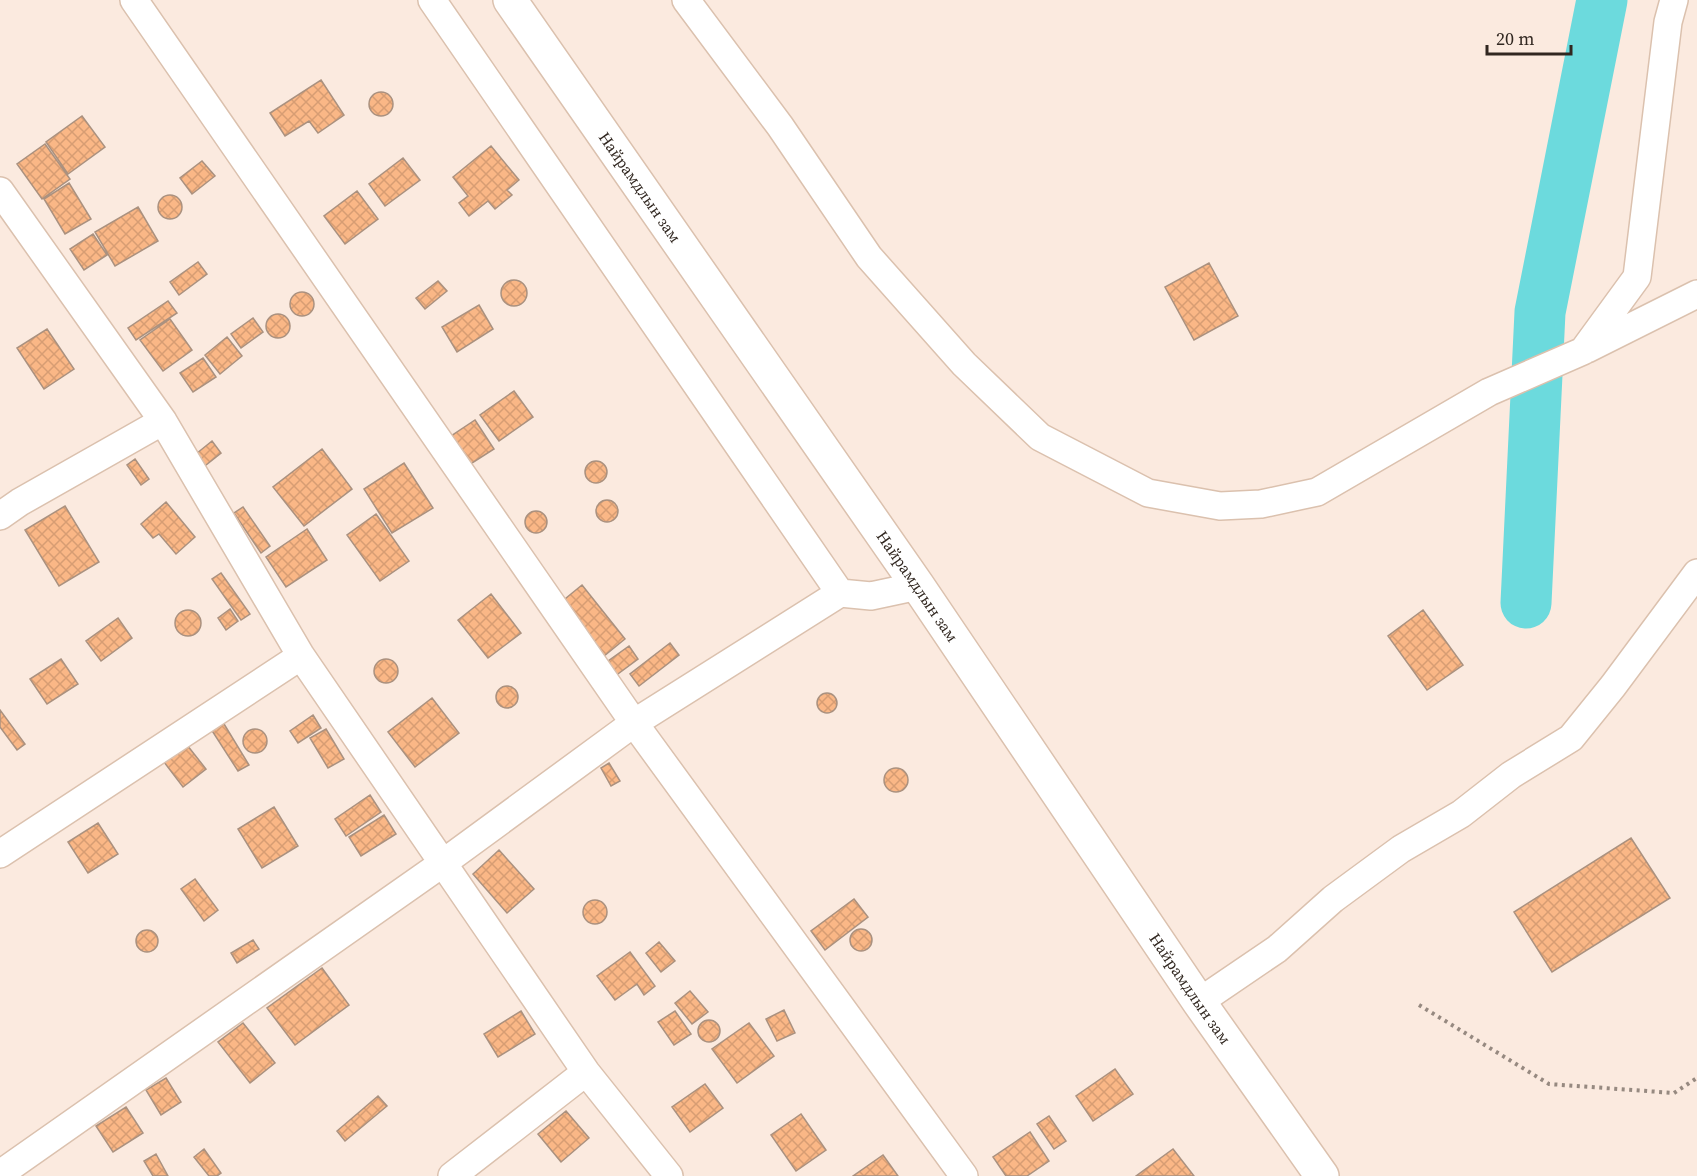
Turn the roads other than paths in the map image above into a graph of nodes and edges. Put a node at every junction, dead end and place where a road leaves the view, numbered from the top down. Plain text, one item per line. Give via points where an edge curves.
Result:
1 (134, 0) edge
2 (432, 0) edge
3 (510, 0) edge
4 (686, 0) edge
5 (1674, 0) edge
6 (3, 201) edge
7 (1697, 294) edge
8 (1581, 352) junction
9 (163, 421) junction
10 (0, 516) edge
11 (1697, 573) edge
12 (918, 586) junction
13 (840, 593) junction
14 (301, 656) junction
15 (634, 723) junction
16 (0, 854) edge
17 (443, 863) junction
18 (1199, 1002) junction
19 (586, 1072) junction
20 (0, 1174) edge
21 (452, 1176) edge
22 (669, 1176) edge
23 (963, 1176) edge
24 (1322, 1176) edge

1 - 15 street
2 - 13 street
3 - 12 main road, Найрамдлын зам
4 - 8 street via 780,126 869,257 964,364 1040,437 1148,493 1220,506 1261,504 1317,492 1489,392
5 - 8 street via 1668,22 1638,277
6 - 9 street
7 - 8 street
9 - 10 street
9 - 14 street
11 - 18 street via 1571,738 1511,775 1461,814 1401,849 1333,899 1277,949
12 - 13 street via 871,597
12 - 18 main road, Найрамдлын зам
13 - 15 street
14 - 16 street
14 - 17 street
15 - 17 street
15 - 23 street
17 - 19 street
17 - 20 street
18 - 24 main road, Найрамдлын зам
19 - 21 street
19 - 22 street

